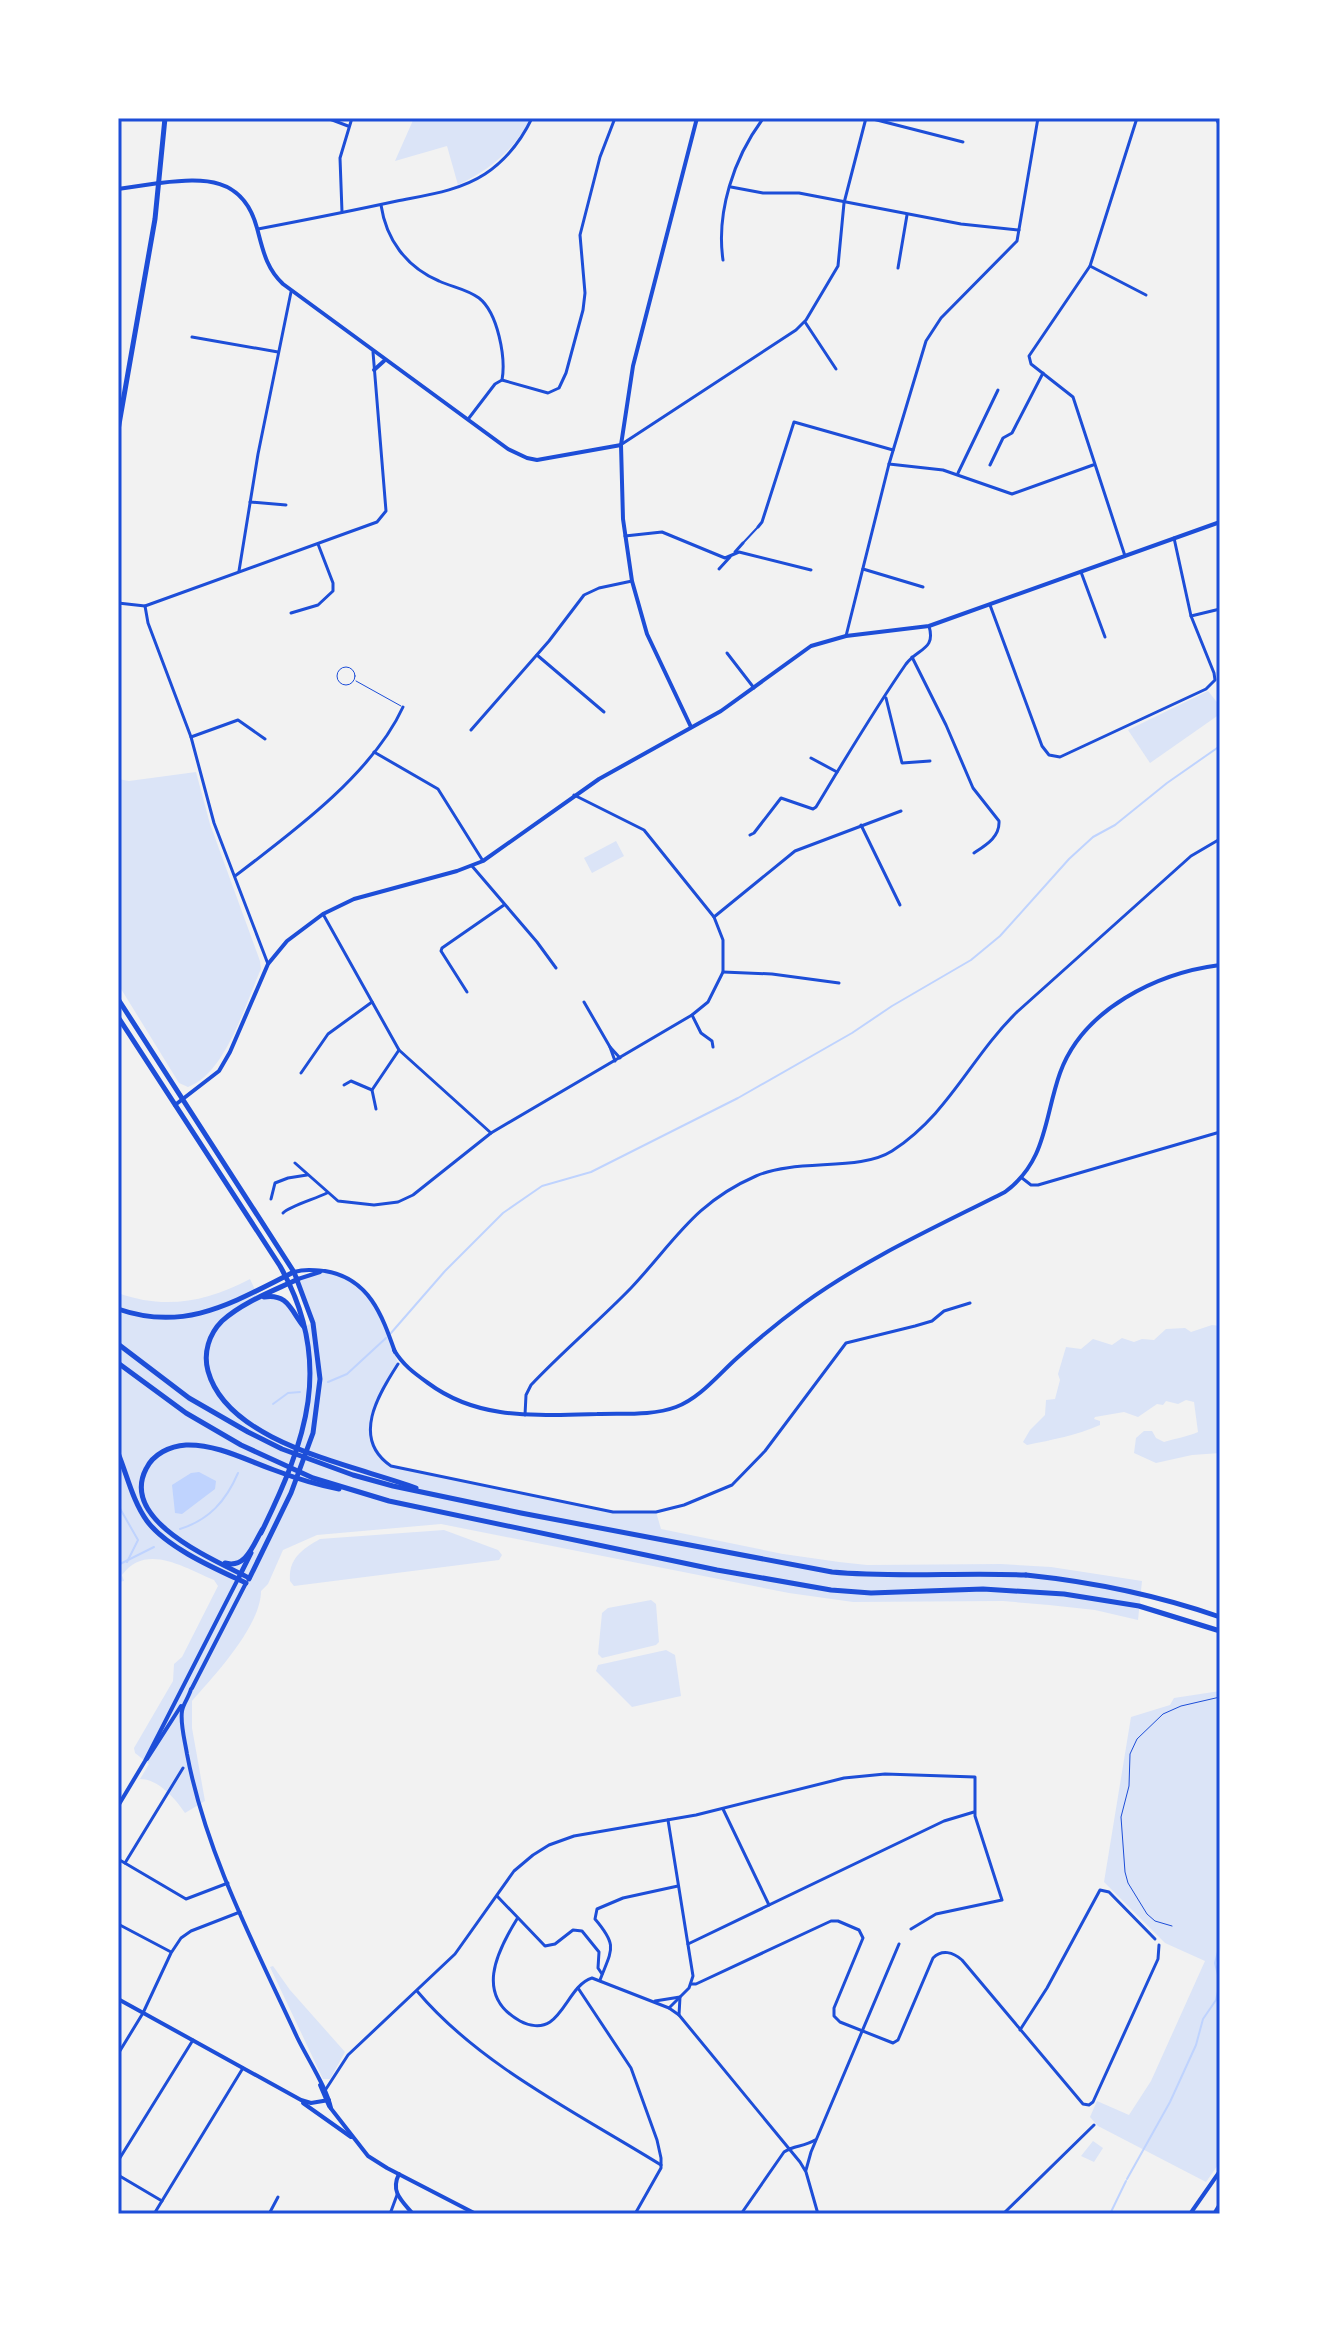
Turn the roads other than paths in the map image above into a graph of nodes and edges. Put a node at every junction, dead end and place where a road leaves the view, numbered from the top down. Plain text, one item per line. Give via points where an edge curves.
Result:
1 (165, 118) edge
2 (327, 118) edge
3 (352, 118) edge
4 (532, 118) edge
5 (615, 118) edge
6 (697, 118) edge
7 (868, 118) edge
8 (1038, 118) edge
9 (1137, 118) edge
10 (1216, 118) edge
11 (762, 120) dead end
12 (1220, 125) edge
13 (348, 126) junction
14 (963, 142) dead end
15 (160, 183) junction
16 (731, 187) junction
17 (118, 189) edge
18 (844, 203) junction
19 (381, 205) junction
20 (342, 214) junction
21 (907, 215) junction
22 (258, 229) junction
23 (1020, 230) junction
24 (723, 260) dead end
25 (1090, 266) junction
26 (898, 268) dead end
27 (291, 292) junction
28 (1146, 295) dead end
29 (805, 322) junction
30 (192, 337) dead end
31 (278, 352) junction
32 (373, 352) junction
33 (384, 361) junction
34 (836, 369) dead end
35 (374, 370) junction
36 (1043, 373) junction
37 (502, 380) junction
38 (998, 390) dead end
39 (467, 420) junction
40 (118, 430) edge
41 (621, 445) junction
42 (893, 450) junction
43 (889, 464) junction
44 (990, 465) dead end
45 (1093, 465) junction
46 (957, 475) junction
47 (250, 502) junction
48 (286, 505) dead end
49 (1220, 522) edge
50 (758, 527) joint
51 (625, 536) junction
52 (1174, 538) junction
53 (743, 543) joint
54 (318, 544) junction
55 (732, 555) junction
56 (1125, 556) junction
57 (719, 569) dead end
58 (863, 569) junction
59 (811, 570) dead end
60 (239, 572) junction
61 (1081, 572) junction
62 (632, 581) junction
63 (923, 587) dead end
64 (118, 603) edge
65 (990, 605) junction
66 (145, 606) junction
67 (1220, 609) edge
68 (291, 613) dead end
69 (1191, 616) junction
70 (929, 626) junction
71 (846, 636) junction
72 (1105, 637) dead end
73 (727, 653) dead end
74 (537, 655) junction
75 (912, 657) junction
76 (354, 680) junction
77 (754, 688) junction
78 (886, 697) junction
79 (403, 707) joint
80 (604, 712) dead end
81 (691, 727) junction
82 (471, 730) dead end
83 (191, 737) junction
84 (265, 739) dead end
85 (374, 752) junction
86 (811, 758) dead end
87 (930, 761) dead end
88 (837, 772) junction
89 (574, 795) junction
90 (901, 811) dead end
91 (861, 825) junction
92 (750, 835) dead end
93 (1220, 839) edge
94 (974, 853) dead end
95 (483, 861) junction
96 (472, 866) junction
97 (234, 877) junction
98 (504, 905) junction
99 (900, 905) dead end
100 (323, 914) junction
101 (714, 917) junction
102 (268, 964) junction
103 (1220, 965) edge
104 (556, 968) dead end
105 (723, 972) junction
106 (839, 983) dead end
107 (467, 992) dead end
108 (118, 999) edge
109 (372, 1002) junction
110 (584, 1002) dead end
111 (692, 1015) junction
112 (118, 1017) edge
113 (610, 1047) junction
114 (713, 1047) dead end
115 (399, 1050) junction
116 (620, 1058) junction
117 (615, 1061) junction
118 (301, 1073) dead end
119 (344, 1085) dead end
120 (372, 1090) junction
121 (182, 1100) junction
122 (175, 1105) junction
123 (376, 1109) dead end
124 (1220, 1132) edge
125 (491, 1133) junction
126 (295, 1163) dead end
127 (307, 1175) junction
128 (1022, 1178) junction
129 (327, 1193) junction
130 (271, 1199) dead end
131 (283, 1213) dead end
132 (323, 1271) junction
133 (294, 1272) junction
134 (286, 1276) junction
135 (298, 1279) junction
136 (289, 1283) junction
137 (259, 1298) junction
138 (970, 1303) dead end
139 (118, 1309) edge
140 (304, 1327) junction
141 (118, 1344) edge
142 (118, 1363) edge
143 (400, 1364) junction
144 (525, 1415) junction
145 (284, 1445) junction
146 (118, 1453) edge
147 (312, 1480) junction
148 (262, 1530) junction
149 (206, 1555) junction
150 (239, 1576) junction
151 (248, 1581) junction
152 (1220, 1617) edge
153 (1220, 1631) edge
154 (191, 1689) junction
155 (181, 1691) junction
156 (1220, 1697) edge
157 (176, 1715) junction
158 (183, 1727) junction
159 (145, 1761) junction
160 (183, 1768) dead end
161 (121, 1796) edge
162 (118, 1806) edge
163 (723, 1809) junction
164 (974, 1812) junction
165 (668, 1820) junction
166 (118, 1859) edge
167 (125, 1863) junction
168 (228, 1883) junction
169 (678, 1886) junction
170 (497, 1896) junction
171 (769, 1905) junction
172 (240, 1912) junction
173 (517, 1919) junction
174 (118, 1924) edge
175 (1172, 1926) dead end
176 (911, 1929) dead end
177 (1155, 1939) dead end
178 (688, 1944) junction
179 (899, 1944) dead end
180 (1159, 1945) dead end
181 (171, 1953) junction
182 (602, 1974) junction
183 (599, 1980) junction
184 (691, 1984) junction
185 (578, 1988) junction
186 (417, 1991) junction
187 (680, 1997) junction
188 (118, 1999) edge
189 (655, 2001) junction
190 (669, 2008) junction
191 (143, 2013) junction
192 (679, 2015) junction
193 (1020, 2030) junction
194 (862, 2031) junction
195 (193, 2040) junction
196 (118, 2054) edge
197 (243, 2068) junction
198 (323, 2091) junction
199 (295, 2096) junction
200 (327, 2100) junction
201 (1094, 2125) dead end
202 (351, 2137) junction
203 (818, 2138) junction
204 (789, 2149) junction
205 (118, 2161) edge
206 (661, 2165) junction
207 (1220, 2171) edge
208 (806, 2172) junction
209 (399, 2174) junction
210 (118, 2175) edge
211 (397, 2195) junction
212 (278, 2197) dead end
213 (162, 2201) junction
214 (1220, 2204) edge
215 (154, 2214) edge
216 (269, 2214) edge
217 (390, 2214) edge
218 (413, 2214) edge
219 (476, 2214) edge
220 (635, 2214) edge
221 (741, 2214) edge
222 (818, 2214) edge
223 (1003, 2214) edge
224 (1191, 2214) edge
225 (1214, 2214) edge

1 - 15 main road
2 - 13 street
3 - 13 street
4 - 19 street via 513,150 485,174 449,189
5 - 37 street via 582,223 584,302 566,373 559,388 548,393
6 - 41 street via 633,366
7 - 14 street
7 - 18 street
8 - 23 street
9 - 25 street
10 - 12 street
11 - 16 street via 741,152
13 - 20 street via 340,158
15 - 17 street
15 - 22 street via 199,179 224,185 245,202
15 - 40 main road
16 - 18 street
16 - 24 street via 722,222
18 - 21 street
18 - 29 street via 838,266
19 - 20 street
19 - 37 street via 392,240 412,265 486,305 503,352
20 - 22 street
21 - 23 street
21 - 26 street
22 - 27 street via 267,265
23 - 42 street via 1013,247 932,330
25 - 28 street
25 - 36 street via 1030,351 1031,364
27 - 31 street
27 - 32 street
29 - 34 street
29 - 41 street
30 - 31 street
31 - 47 street
32 - 33 street
32 - 35 street
33 - 35 street
33 - 39 street
35 - 54 street via 386,511 377,522
36 - 44 street
36 - 45 street via 1073,397
37 - 39 street
38 - 46 street
39 - 41 street via 527,458 551,459
41 - 51 street
42 - 43 street
42 - 50 street via 794,422
43 - 46 street
43 - 58 street
45 - 46 street via 1017,494
45 - 56 street
47 - 48 street
47 - 60 street
49 - 52 street
50 - 53 street
51 - 55 street via 656,531 725,558
51 - 62 street
52 - 56 street
52 - 69 street
53 - 55 street
54 - 60 street
54 - 68 street via 333,591 318,605
55 - 57 street
55 - 59 street via 739,552
56 - 61 street
58 - 63 street
58 - 71 street
60 - 66 street
61 - 65 street
61 - 72 street
62 - 74 street via 584,595
62 - 81 street via 647,634
64 - 66 street
65 - 69 street via 1042,746 1055,757 1211,686 1214,673
65 - 70 street
66 - 83 street
67 - 69 street
70 - 71 street
70 - 75 street via 929,644
71 - 77 street via 803,650
73 - 77 street
74 - 80 street
74 - 82 street
75 - 78 street
75 - 94 street via 973,788 999,821 992,840
76 - 76 lane via 343,685 338,671 352,668
76 - 79 lane
77 - 81 street
78 - 87 street via 902,763
78 - 88 street
79 - 85 street
81 - 89 street
83 - 84 street via 238,720
83 - 97 street
85 - 95 street via 438,789
85 - 97 street via 314,813
86 - 88 street
88 - 92 street via 813,809 781,798
89 - 95 street
89 - 101 street via 644,830
90 - 91 street
91 - 99 street
91 - 101 street via 795,851
93 - 144 street via 1191,856 1017,1012 937,1115 889,1153 759,1174 692,1216 630,1289 531,1385
95 - 96 street
96 - 98 street
96 - 100 street via 371,893
97 - 102 street
98 - 104 street
98 - 107 street via 442,948
100 - 102 street via 293,935
100 - 109 street
101 - 105 street via 723,940
102 - 121 street via 225,1062
103 - 128 street via 1151,985 1115,1005 1081,1036 1059,1075 1035,1158
105 - 106 street
105 - 111 street via 708,1002
108 - 121 main road
109 - 115 street
109 - 118 street via 328,1034
110 - 113 street
111 - 114 street
111 - 116 street
112 - 122 main road
113 - 116 street
113 - 117 street
115 - 120 street
115 - 125 street
116 - 117 street
117 - 125 street
119 - 120 street via 351,1081
120 - 123 street
121 - 122 street
121 - 133 main road
122 - 134 main road
124 - 128 street via 1038,1185
125 - 129 street via 398,1202 351,1204
126 - 127 street
127 - 129 street
127 - 130 street via 275,1183
128 - 144 street via 1005,1192 846,1275 682,1404 654,1412
129 - 131 street
132 - 133 street
132 - 135 street
132 - 143 street via 348,1277 365,1290
133 - 134 main road
133 - 135 main road
134 - 136 main road
134 - 139 main road via 196,1315 160,1318
135 - 136 main road
135 - 151 main road via 317,1341 316,1417 303,1465
136 - 137 main road
136 - 140 main road
137 - 140 main road via 284,1299
137 - 145 main road via 214,1330 206,1362 216,1389 232,1410
138 - 143 street via 932,1321 846,1343 741,1479 684,1505 645,1514 391,1466 375,1450 370,1427 373,1408
140 - 148 main road via 309,1356 307,1417 294,1462
141 - 145 main road via 189,1398
142 - 147 main road via 204,1425
143 - 144 street via 462,1404
145 - 152 main road via 428,1493 718,1552 832,1572 1026,1575 1098,1584
146 - 150 main road via 140,1509 156,1532
147 - 149 main road via 214,1448 186,1445 157,1455 141,1485 152,1515 168,1532
147 - 153 main road via 417,1508 804,1586 871,1593 983,1589 1064,1594 1139,1606
148 - 149 main road via 240,1564
148 - 150 main road
149 - 150 main road
150 - 151 main road
150 - 155 street
151 - 154 street
154 - 157 street
154 - 158 street via 182,1711
155 - 157 street
155 - 159 street
156 - 175 lane via 1163,1714 1137,1739 1130,1754 1121,1817 1125,1872 1147,1914
157 - 158 street
157 - 159 street
158 - 168 street via 199,1805
159 - 161 street
160 - 167 street
161 - 162 street
163 - 164 street via 844,1778 885,1774 975,1777
163 - 165 street
163 - 171 street
164 - 171 street via 944,1821
164 - 176 street via 1002,1900 936,1914
165 - 169 street
165 - 170 street via 557,1841 525,1860
166 - 167 street
167 - 168 street via 186,1899
168 - 172 street
169 - 178 street
169 - 182 street via 597,1909 595,1917 612,1943
170 - 173 street
170 - 186 street via 455,1954
171 - 178 street
172 - 181 street via 191,1931
172 - 198 street
173 - 182 street via 547,1946 573,1930 582,1931 599,1952
173 - 185 street via 495,1966 495,1993 502,2008 525,2024 541,2026 551,2022
174 - 181 street
177 - 193 street via 1105,1890 1097,1893
178 - 184 street
179 - 194 street
180 - 193 street via 1158,1959 1089,2105
181 - 191 street
182 - 183 street
183 - 185 street via 588,1979
183 - 189 street
184 - 187 street
184 - 194 street via 838,1921 863,1937 833,2011 838,2021
185 - 206 street via 631,2068
186 - 198 street via 348,2055
186 - 206 street via 478,2048
187 - 189 street
187 - 190 street
187 - 192 street
188 - 191 street
189 - 190 street
190 - 192 street
191 - 195 street
191 - 196 street
192 - 204 street
193 - 194 street via 962,1960 943,1952 932,1961 897,2042
194 - 203 street
195 - 197 street
195 - 205 street
197 - 199 street
197 - 213 street
198 - 200 street
199 - 200 street via 311,2103
199 - 202 street
200 - 202 street
201 - 223 street
202 - 209 street via 368,2156
203 - 204 street
203 - 208 street
204 - 208 street
204 - 221 street
206 - 220 street
207 - 224 street
208 - 222 street
209 - 211 street via 394,2184
209 - 219 street
210 - 213 street
211 - 217 street
211 - 218 street
212 - 216 street
213 - 215 street
214 - 225 street

